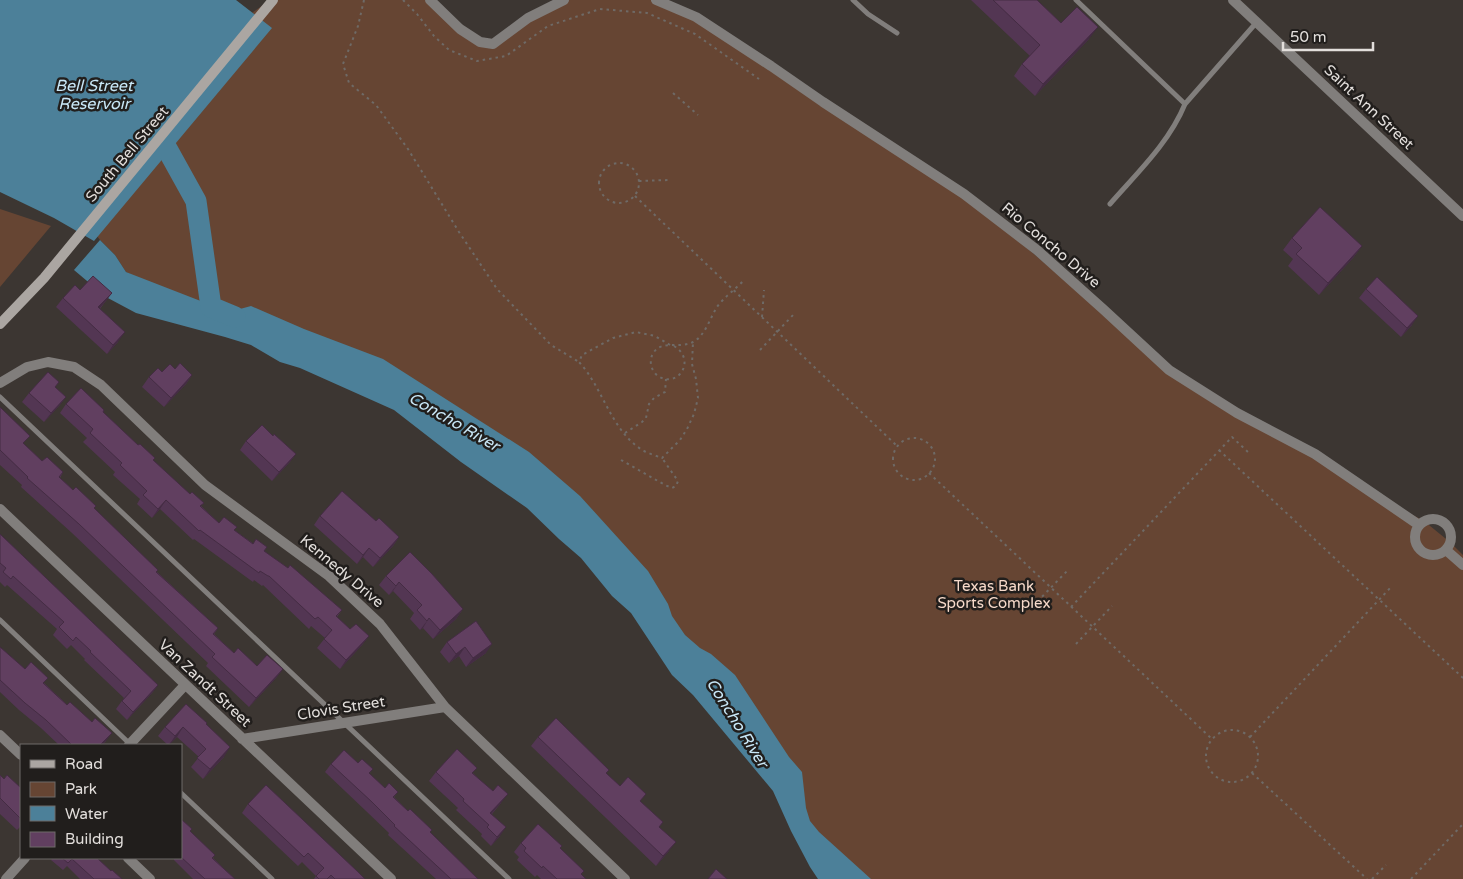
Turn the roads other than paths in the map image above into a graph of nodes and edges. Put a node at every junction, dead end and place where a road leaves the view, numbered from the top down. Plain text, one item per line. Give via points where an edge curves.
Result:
1 (274, 0) edge
2 (430, 0) edge
3 (564, 0) edge
4 (656, 0) edge
5 (854, 0) edge
6 (1076, 0) edge
7 (1234, 0) edge
8 (1257, 22) junction
9 (897, 32) dead end
10 (1185, 104) junction
11 (1110, 204) dead end
12 (1463, 215) edge
13 (0, 324) edge
14 (0, 383) edge
15 (0, 397) edge
16 (0, 509) edge
17 (1419, 525) junction
18 (1446, 550) junction
19 (1463, 565) edge
20 (0, 620) edge
21 (185, 685) junction
22 (445, 708) junction
23 (344, 722) junction
24 (0, 735) edge
25 (242, 739) junction
26 (129, 744) edge
27 (131, 744) edge
28 (20, 754) edge
29 (182, 794) edge
30 (24, 859) edge
31 (129, 859) edge
32 (6, 879) edge
33 (150, 879) edge
34 (272, 879) edge
35 (391, 879) edge
36 (509, 879) edge
37 (625, 879) edge

1 - 13 main road, South Bell Street via 44,278
2 - 3 street via 460,29 480,42 493,44 528,18
4 - 17 street, Rio Concho Drive via 696,17 964,194 1037,250 1169,370 1237,413 1315,454
5 - 9 lane via 868,14
6 - 10 lane
7 - 8 street, Saint Ann Street
8 - 10 lane
8 - 12 street, Saint Ann Street
10 - 11 lane via 1162,145
14 - 22 street, Kennedy Drive via 27,366 48,362 74,367 101,385 205,486 329,576 380,624
15 - 23 lane
16 - 21 street, Van Zandt Street
17 - 18 street via 1415,537 1419,549 1435,555
17 - 18 street via 1436,519 1447,525 1451,536
18 - 19 street
20 - 26 lane
21 - 25 street, Van Zandt Street
21 - 27 street
22 - 23 street, Clovis Street
22 - 37 street, Kennedy Drive
23 - 25 street, Clovis Street
23 - 36 lane
24 - 28 street
25 - 35 street, Van Zandt Street
29 - 34 lane
30 - 32 street
31 - 33 street

